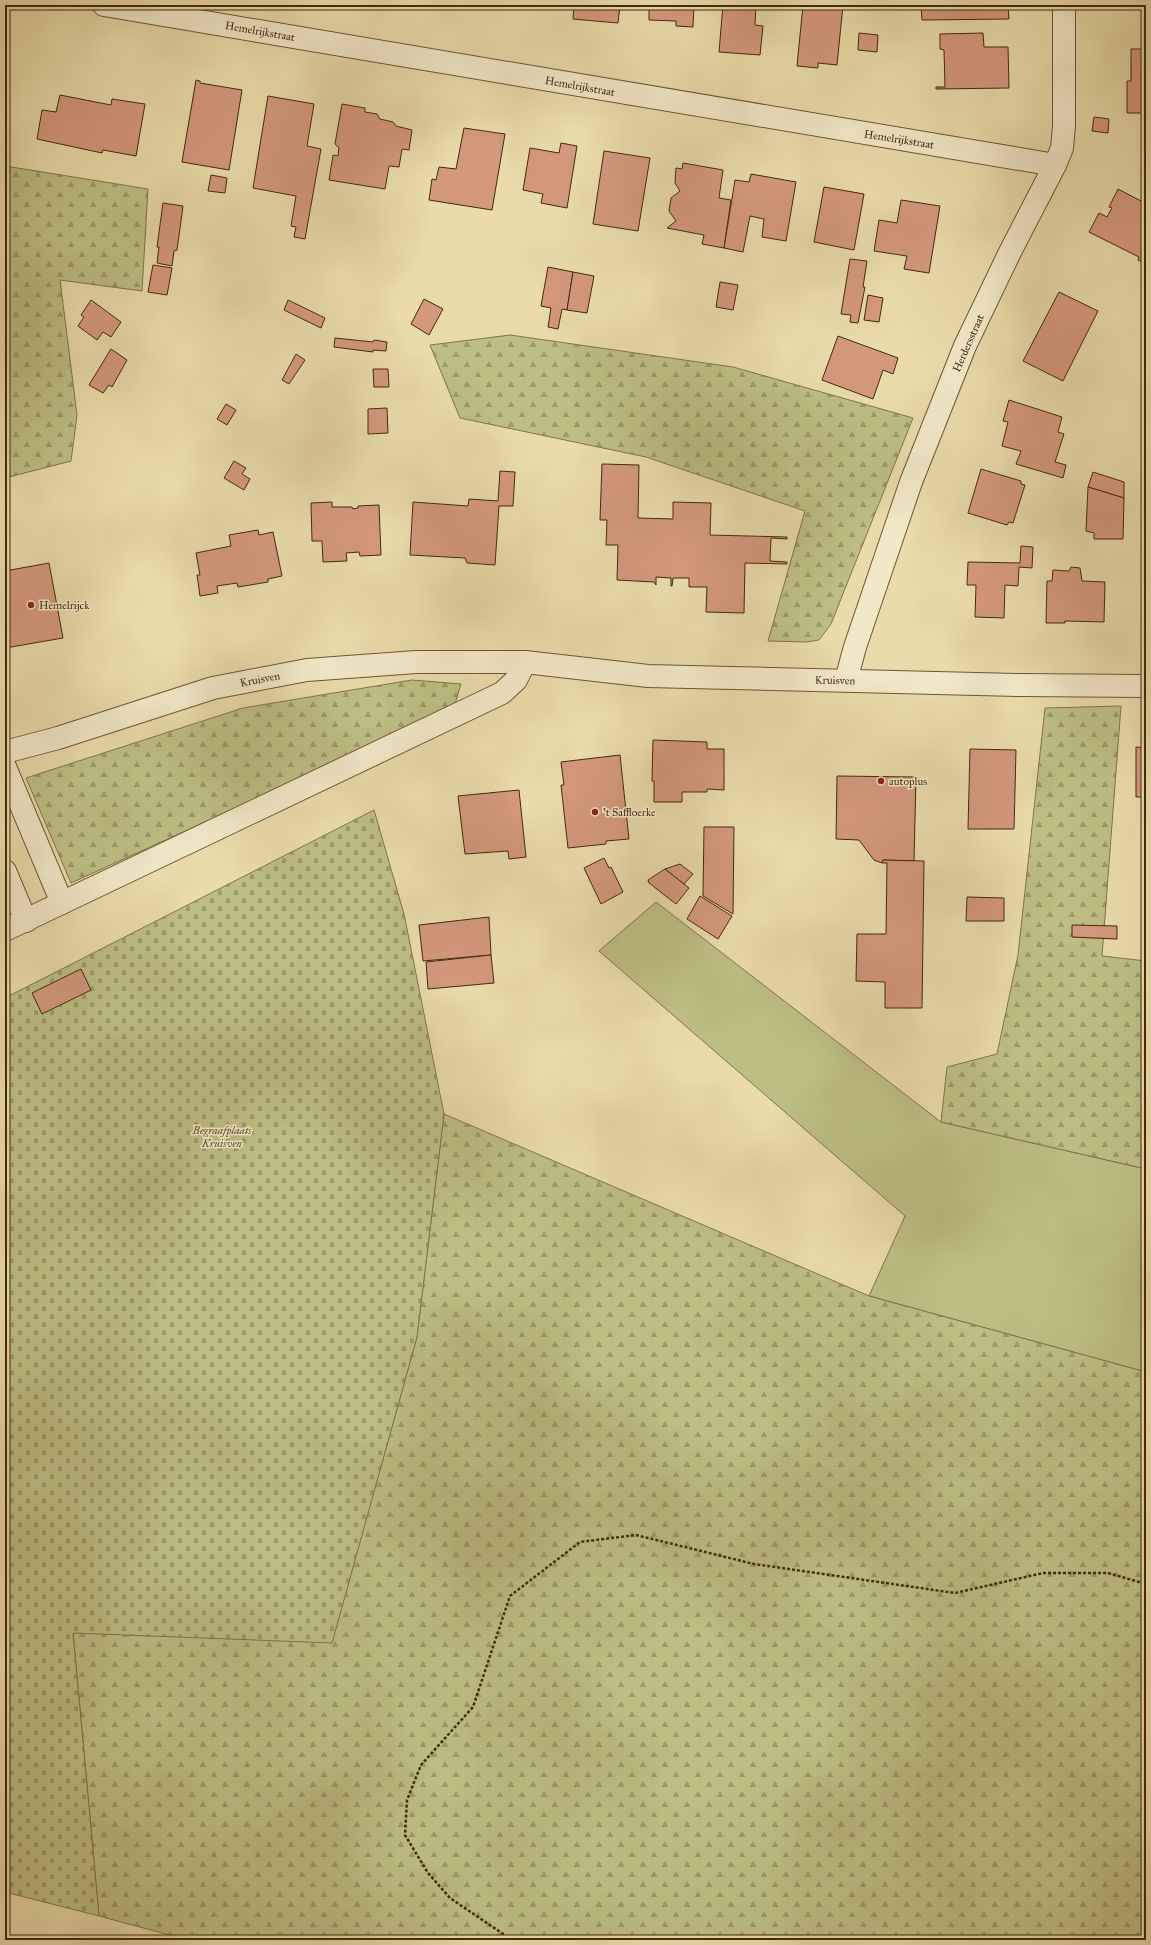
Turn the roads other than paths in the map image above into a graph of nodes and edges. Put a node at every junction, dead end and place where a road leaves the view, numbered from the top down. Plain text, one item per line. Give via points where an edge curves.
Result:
1 (104, 5) edge
2 (1064, 5) edge
3 (1055, 165) junction
4 (525, 662) junction
5 (846, 680) junction
6 (1146, 686) edge
7 (5, 752) edge
8 (5, 767) edge
9 (5, 871) edge
10 (62, 902) junction
11 (26, 921) junction
12 (5, 930) edge

1 - 3 street, Hemelrijkstraat
2 - 3 street, Herdersstraat via 1064,126 1062,148
3 - 5 street, Herdersstraat via 1010,252 960,360 911,482 857,640
4 - 5 street, Kruisven via 648,676
4 - 7 street, Kruisven via 416,662 307,670 213,688 58,738
4 - 10 street via 516,680 502,693
5 - 6 street, Kruisven
8 - 10 street
9 - 11 street
10 - 11 street
11 - 12 street

